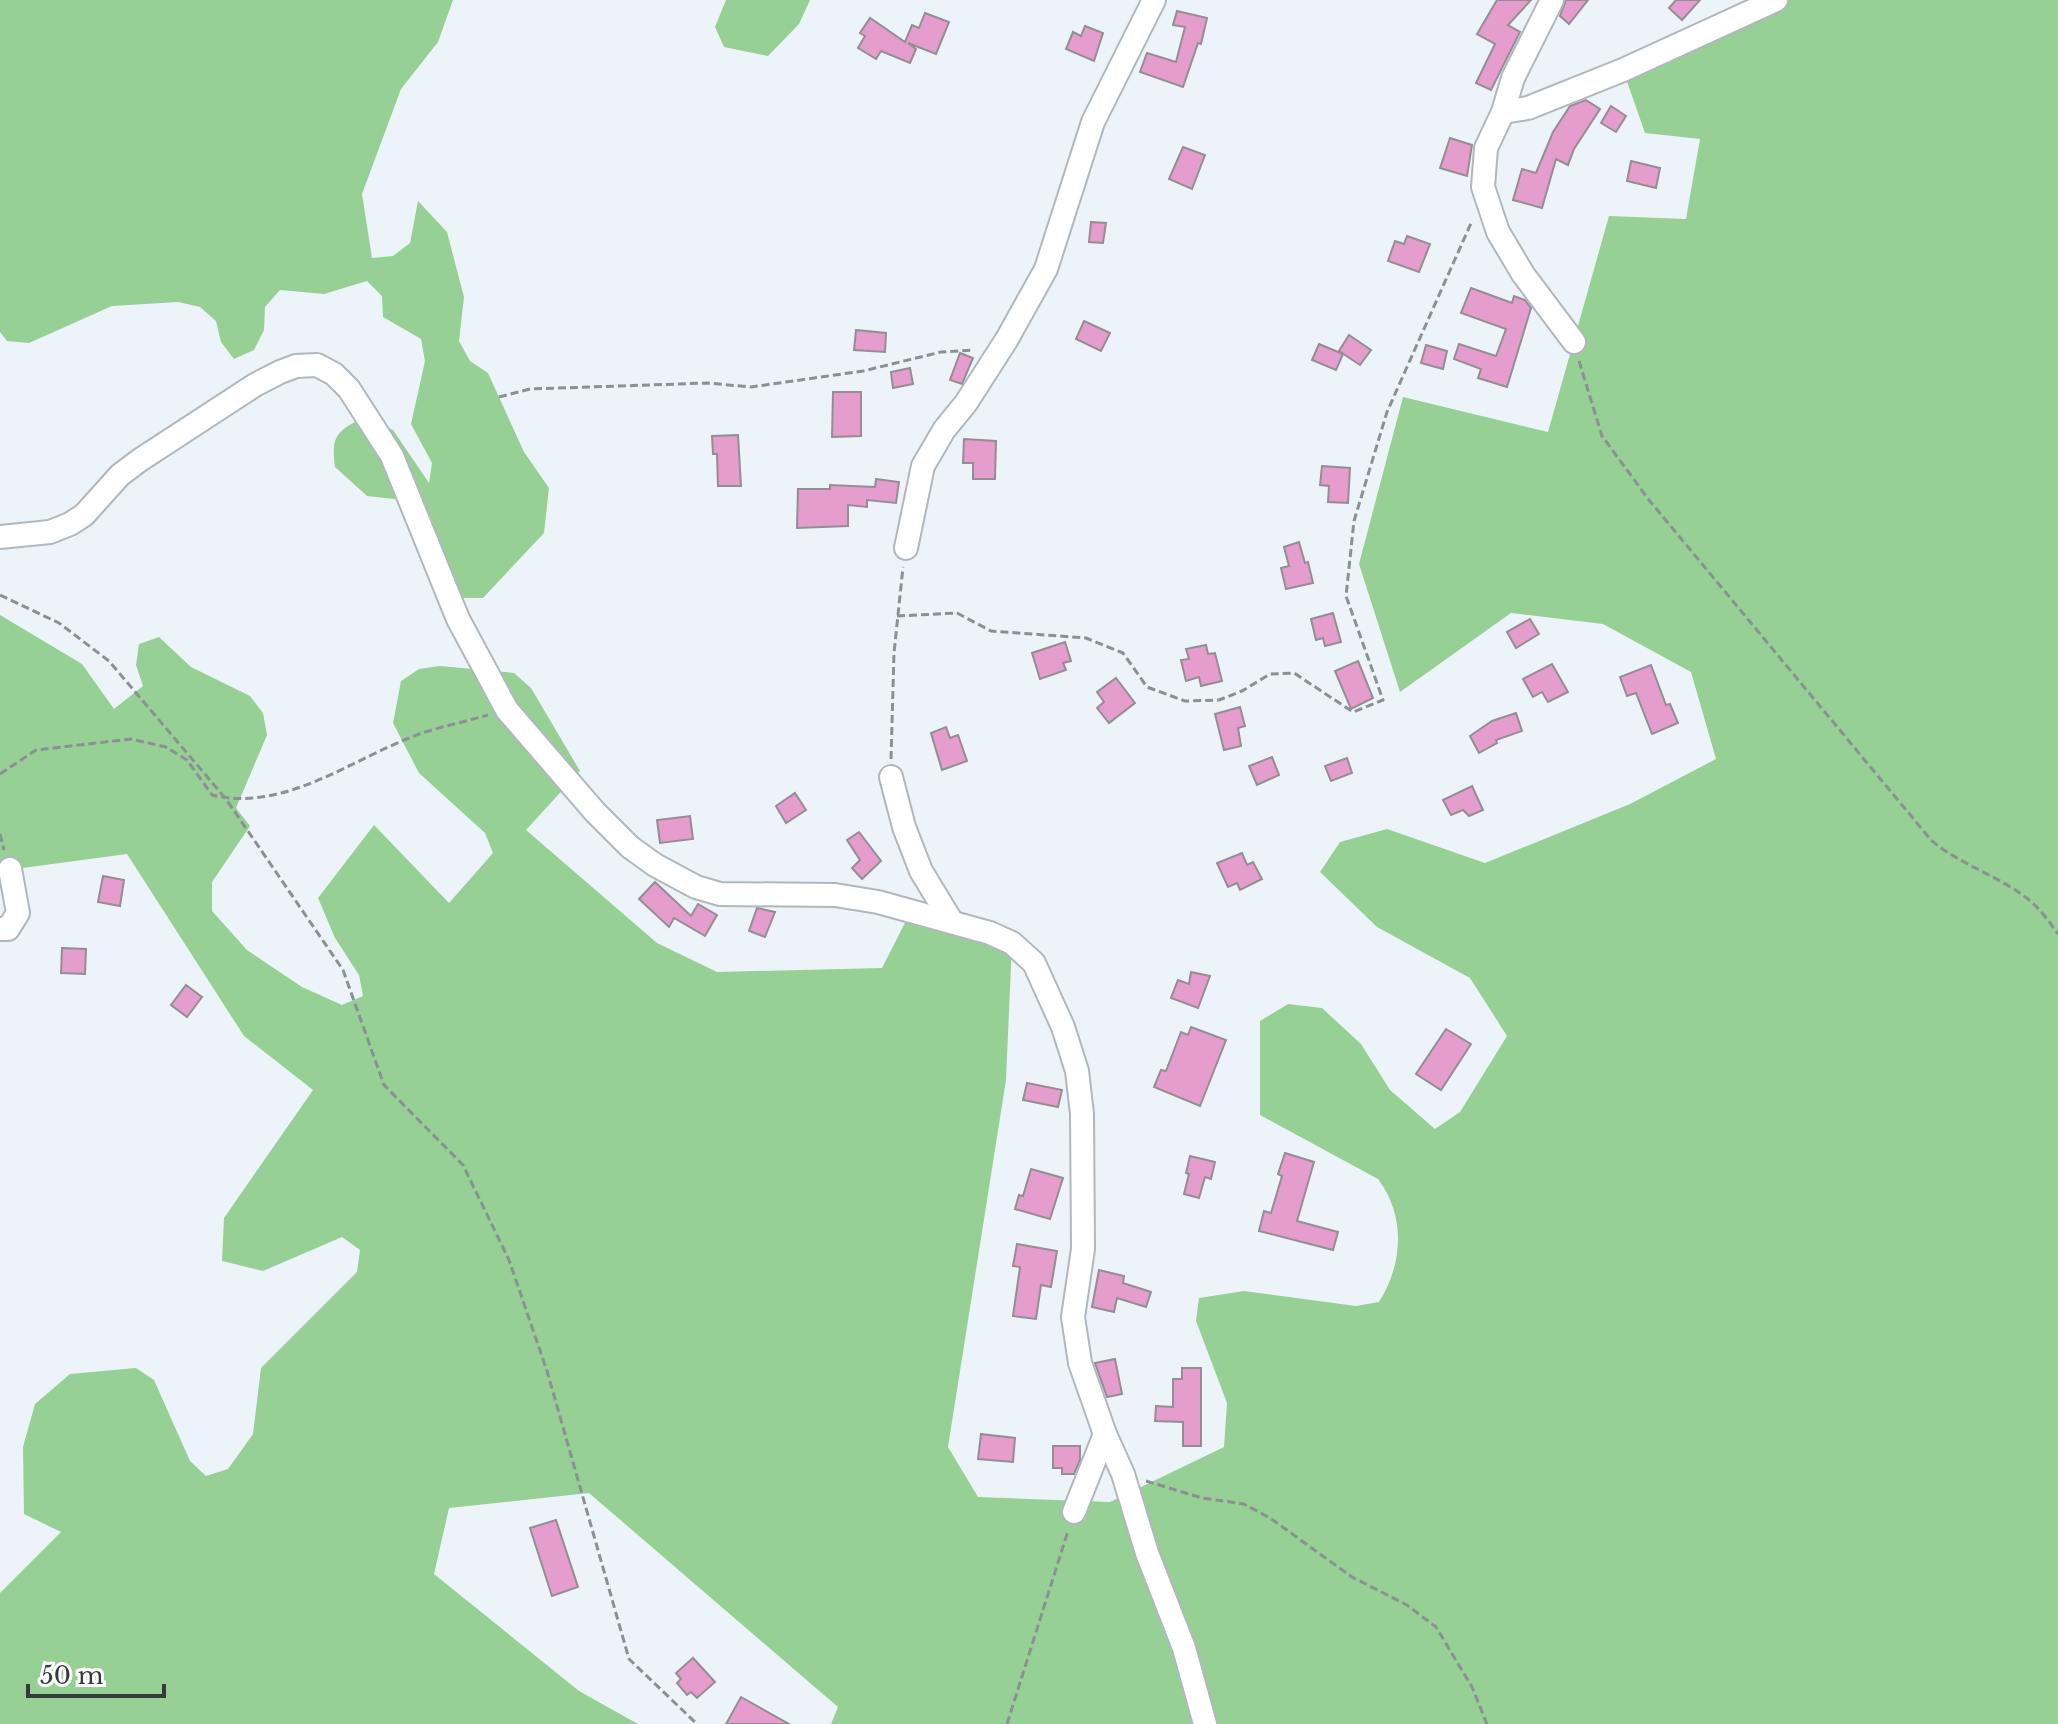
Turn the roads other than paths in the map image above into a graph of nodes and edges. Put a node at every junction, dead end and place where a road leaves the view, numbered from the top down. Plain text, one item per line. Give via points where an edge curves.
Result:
1 (1154, 0) edge
2 (1552, 0) edge
3 (1776, 0) edge
4 (1503, 112) junction
5 (1574, 342) road end
6 (0, 537) edge
7 (906, 548) road end
8 (891, 777) road end
9 (10, 869) dead end
10 (952, 922) junction
11 (0, 929) edge
12 (1105, 1434) junction
13 (1074, 1512) road end
14 (1205, 1724) edge

1 - 7 street via 1093,122 1046,269 923,466
2 - 4 street via 1513,78
3 - 4 street via 1584,86
4 - 5 street via 1486,148 1483,187 1498,232
6 - 10 street via 50,532 70,524 120,475 186,430 280,372 317,365 349,389 392,456 458,619 507,710 613,832 655,865 720,894 835,895
8 - 10 street via 921,871
9 - 11 street via 18,913 8,929
10 - 12 street via 1012,943 1034,963 1077,1071 1083,1249 1073,1317 1080,1363
12 - 13 street
12 - 14 street via 1184,1648

